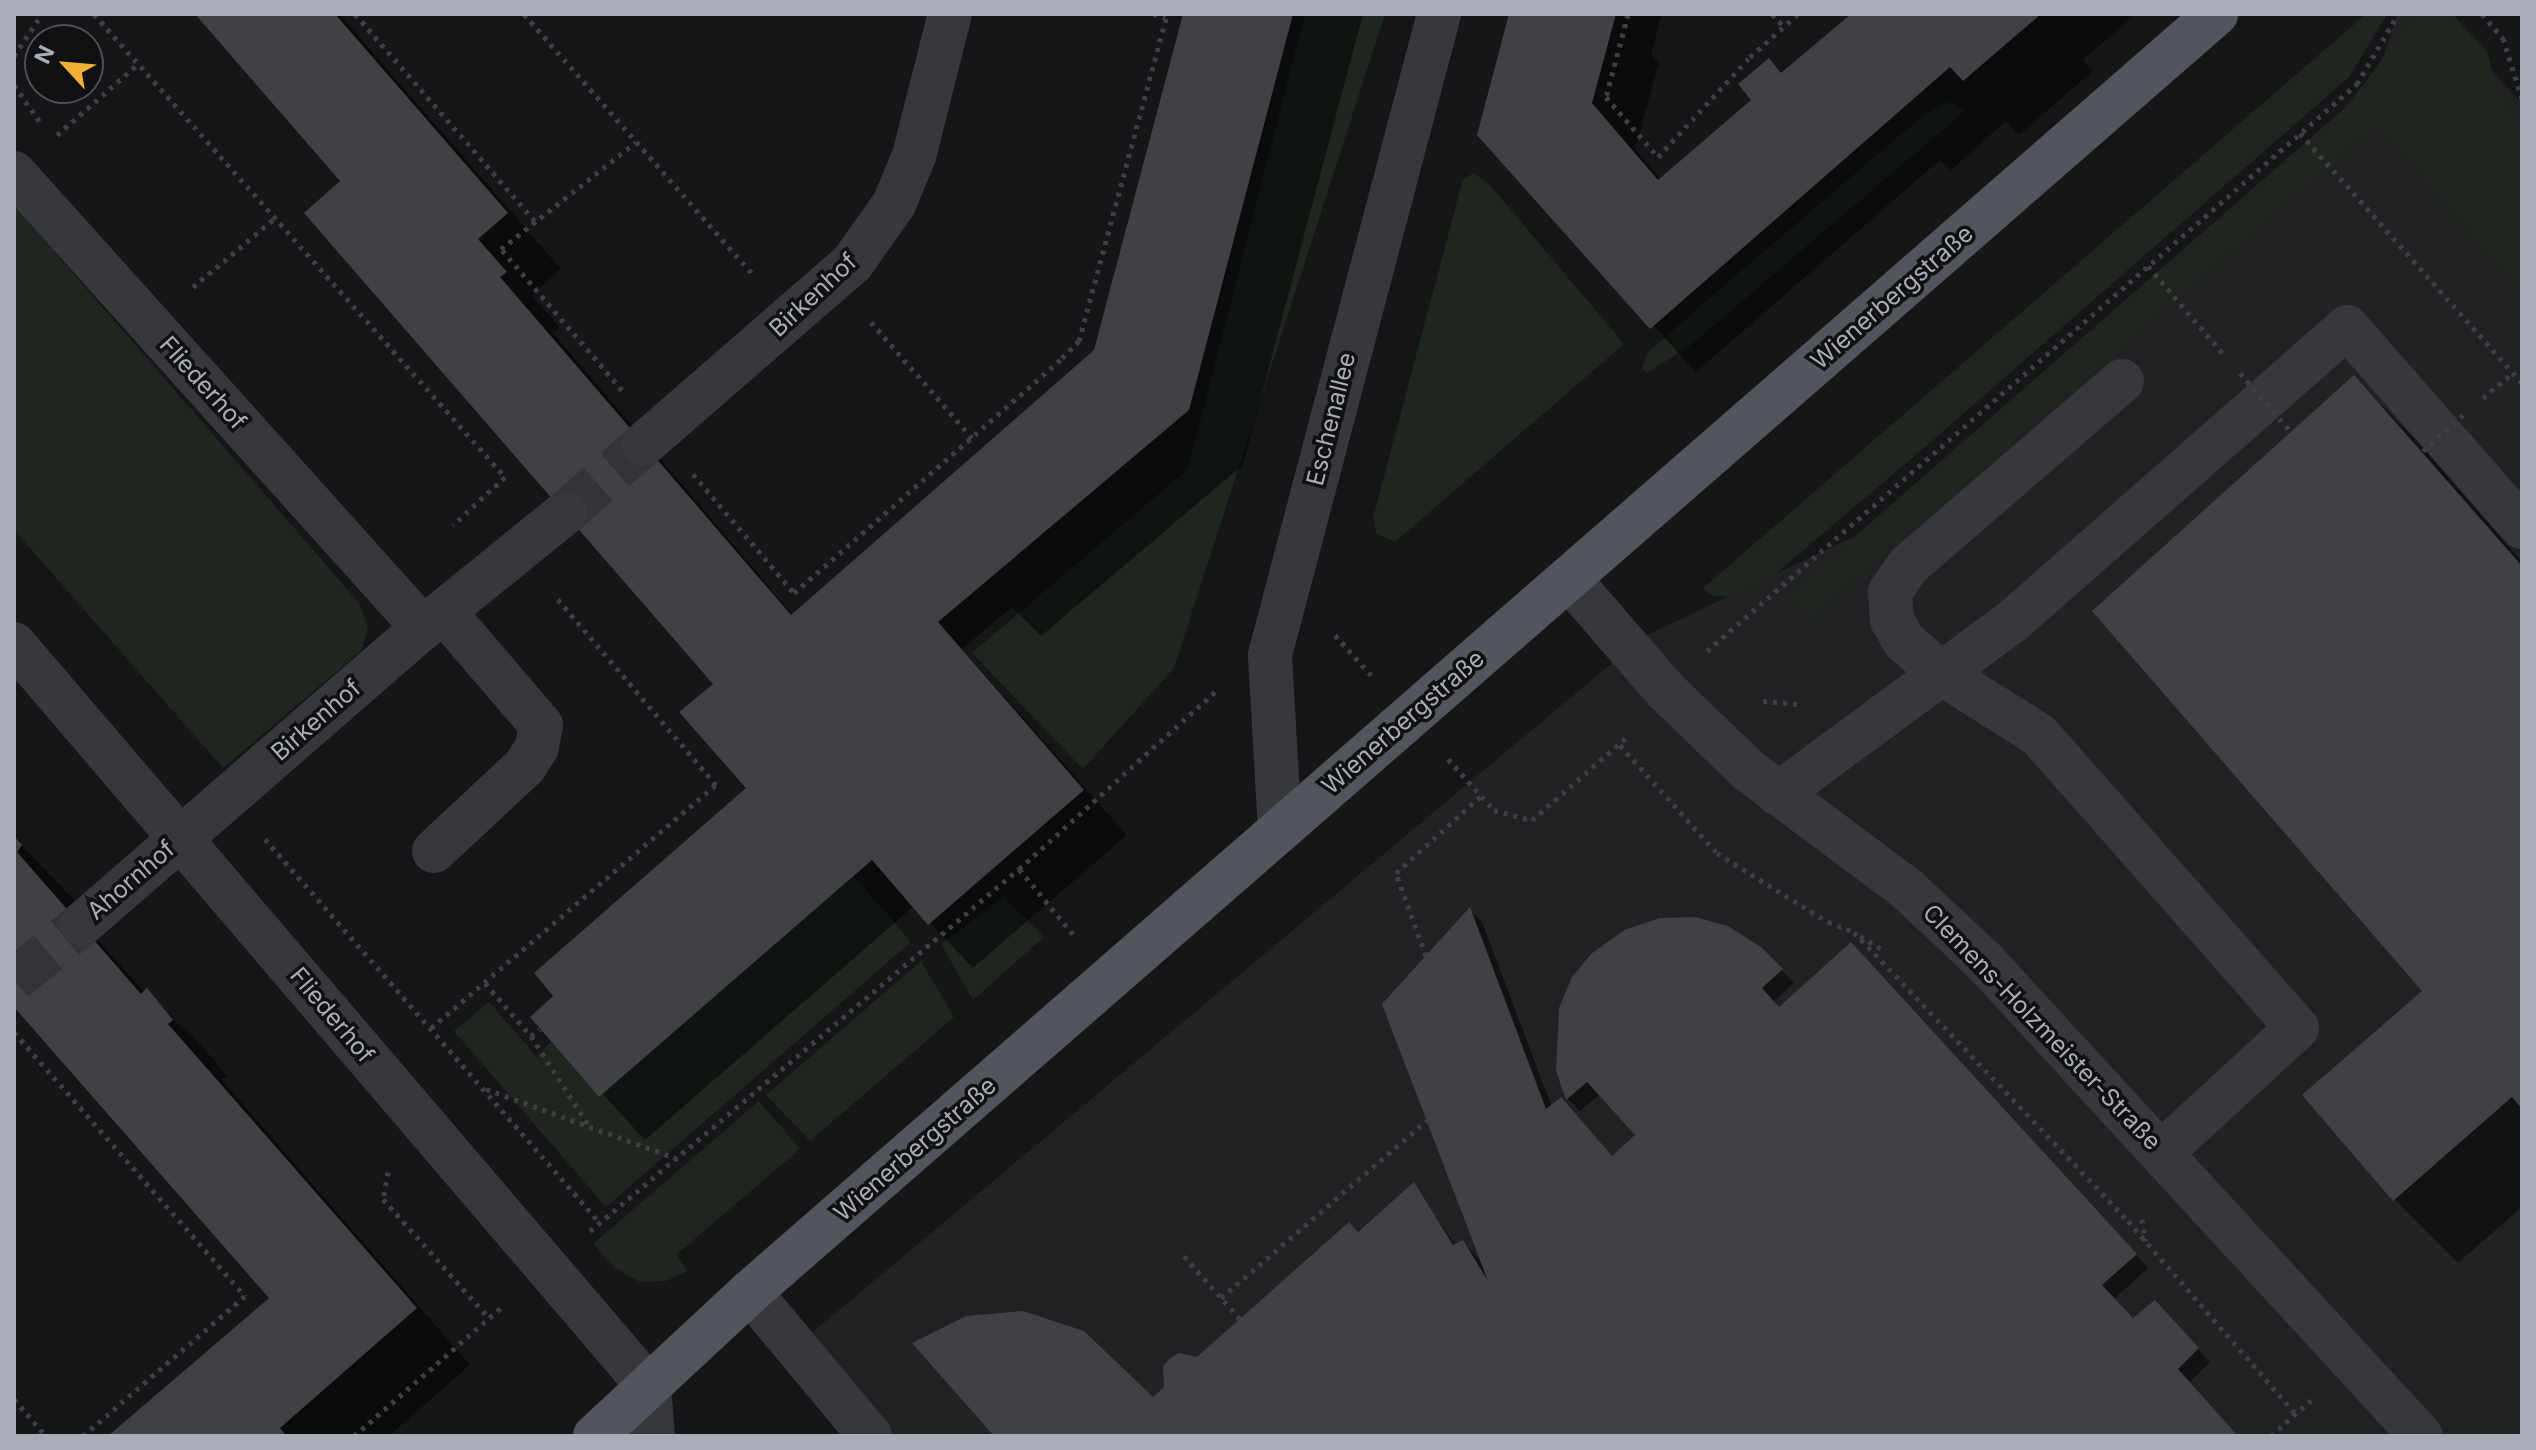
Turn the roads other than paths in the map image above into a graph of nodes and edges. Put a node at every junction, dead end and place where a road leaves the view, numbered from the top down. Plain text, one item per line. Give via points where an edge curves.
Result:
1 (950, 14) edge
2 (1439, 14) edge
3 (2216, 14) edge
4 (14, 173) edge
5 (2122, 381) dead end
6 (644, 444) tunnel mouth
7 (565, 513) tunnel mouth
8 (2522, 527) edge
9 (1569, 579) junction
10 (434, 620) junction
11 (14, 644) edge
12 (1939, 672) junction
13 (1778, 794) junction
14 (1280, 830) junction
15 (181, 837) junction
16 (434, 851) dead end
17 (82, 924) tunnel mouth
18 (2162, 1152) junction
19 (750, 1292) junction
20 (649, 1387) junction
21 (595, 1436) edge
22 (653, 1436) edge
23 (870, 1436) edge
24 (2421, 1436) edge

1 - 6 street, Birkenhof via 914,156 894,204 853,262
2 - 14 street, Eschenallee via 1270,655
3 - 9 main road, Wienerbergstraße
4 - 10 street, Fliederhof
5 - 12 street via 1908,566 1890,592 1892,620 1903,640
7 - 10 street, Birkenhof
8 - 12 street via 2347,327 2015,619
9 - 13 street, Clemens-Holzmeister-Straße via 1667,692
9 - 14 main road, Wienerbergstraße
10 - 15 street, Birkenhof
10 - 16 street, Fliederhof via 541,725 537,747 525,766
11 - 15 street, Fliederhof
12 - 13 street
12 - 18 street via 2039,735 2297,1028
13 - 18 street, Clemens-Holzmeister-Straße via 1906,888 1984,961
14 - 19 main road, Wienerbergstraße
15 - 17 street, Ahornhof
15 - 20 street, Fliederhof
18 - 24 street, Clemens-Holzmeister-Straße
19 - 20 main road, Wienerbergstraße
19 - 23 street
20 - 21 main road, Wienerbergstraße
20 - 22 street

